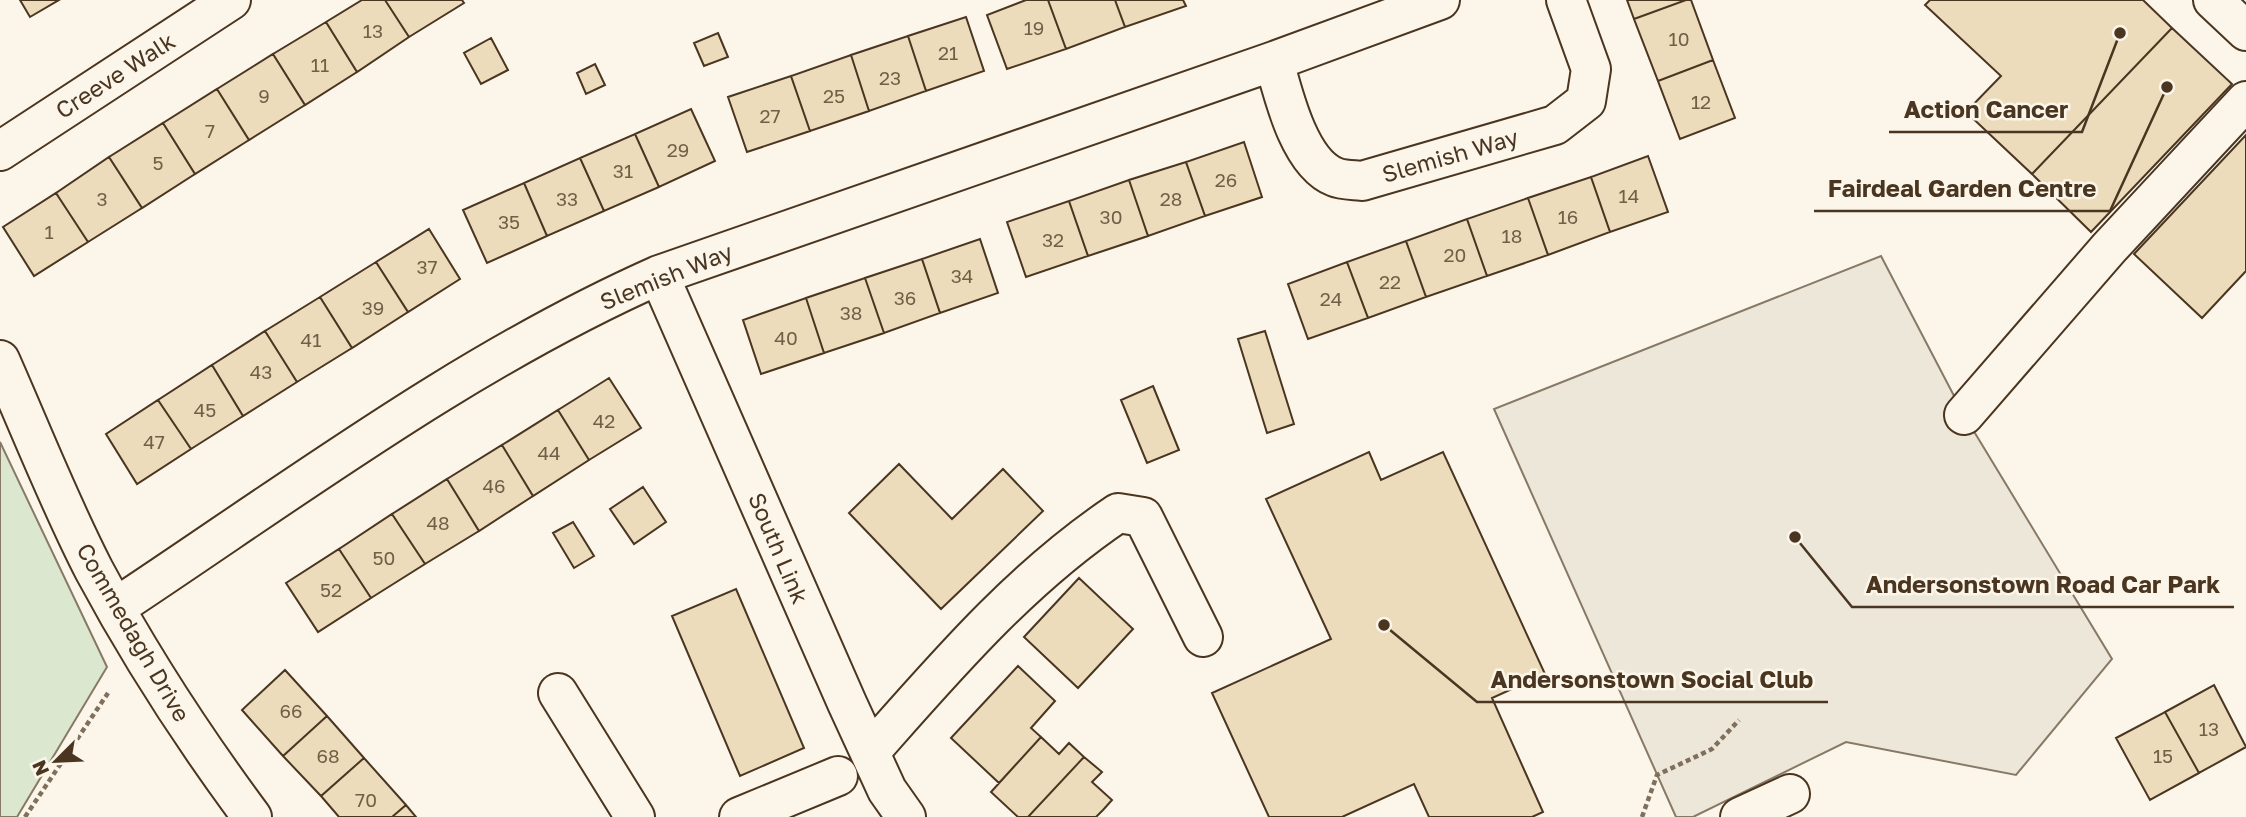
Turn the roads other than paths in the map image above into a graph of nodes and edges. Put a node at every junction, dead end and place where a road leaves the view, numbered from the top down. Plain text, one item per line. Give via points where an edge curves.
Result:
1 (231, 0) edge
2 (1440, 0) edge
3 (1566, 0) edge
4 (2213, 0) edge
5 (2246, 31) edge
6 (1274, 61) junction
7 (2246, 102) edge
8 (0, 151) edge
9 (659, 275) junction
10 (0, 360) edge
11 (1964, 415) dead end
12 (115, 608) junction
13 (1203, 637) dead end
14 (558, 694) dead end
15 (870, 752) junction
16 (838, 776) dead end
17 (1790, 794) dead end
18 (252, 817) edge
19 (635, 817) edge
20 (739, 817) edge
21 (906, 817) edge
22 (1740, 817) edge

1 - 8 street, Creeve Walk
2 - 6 street, Slemish Way
3 - 6 street, Slemish Way via 1591,69 1586,101 1555,125 1362,181 1334,177 1311,156 1293,126
4 - 5 street
6 - 9 street, Slemish Way
7 - 11 street via 2109,248
9 - 12 street, Slemish Way via 596,303 455,382
9 - 15 street, South Link
10 - 12 street, Commedagh Drive
12 - 18 street, Commedagh Drive via 217,770
13 - 15 street via 1143,517 1118,513 1075,542 1003,605
14 - 19 street
15 - 21 street, South Link via 887,790
16 - 20 street
17 - 22 street

